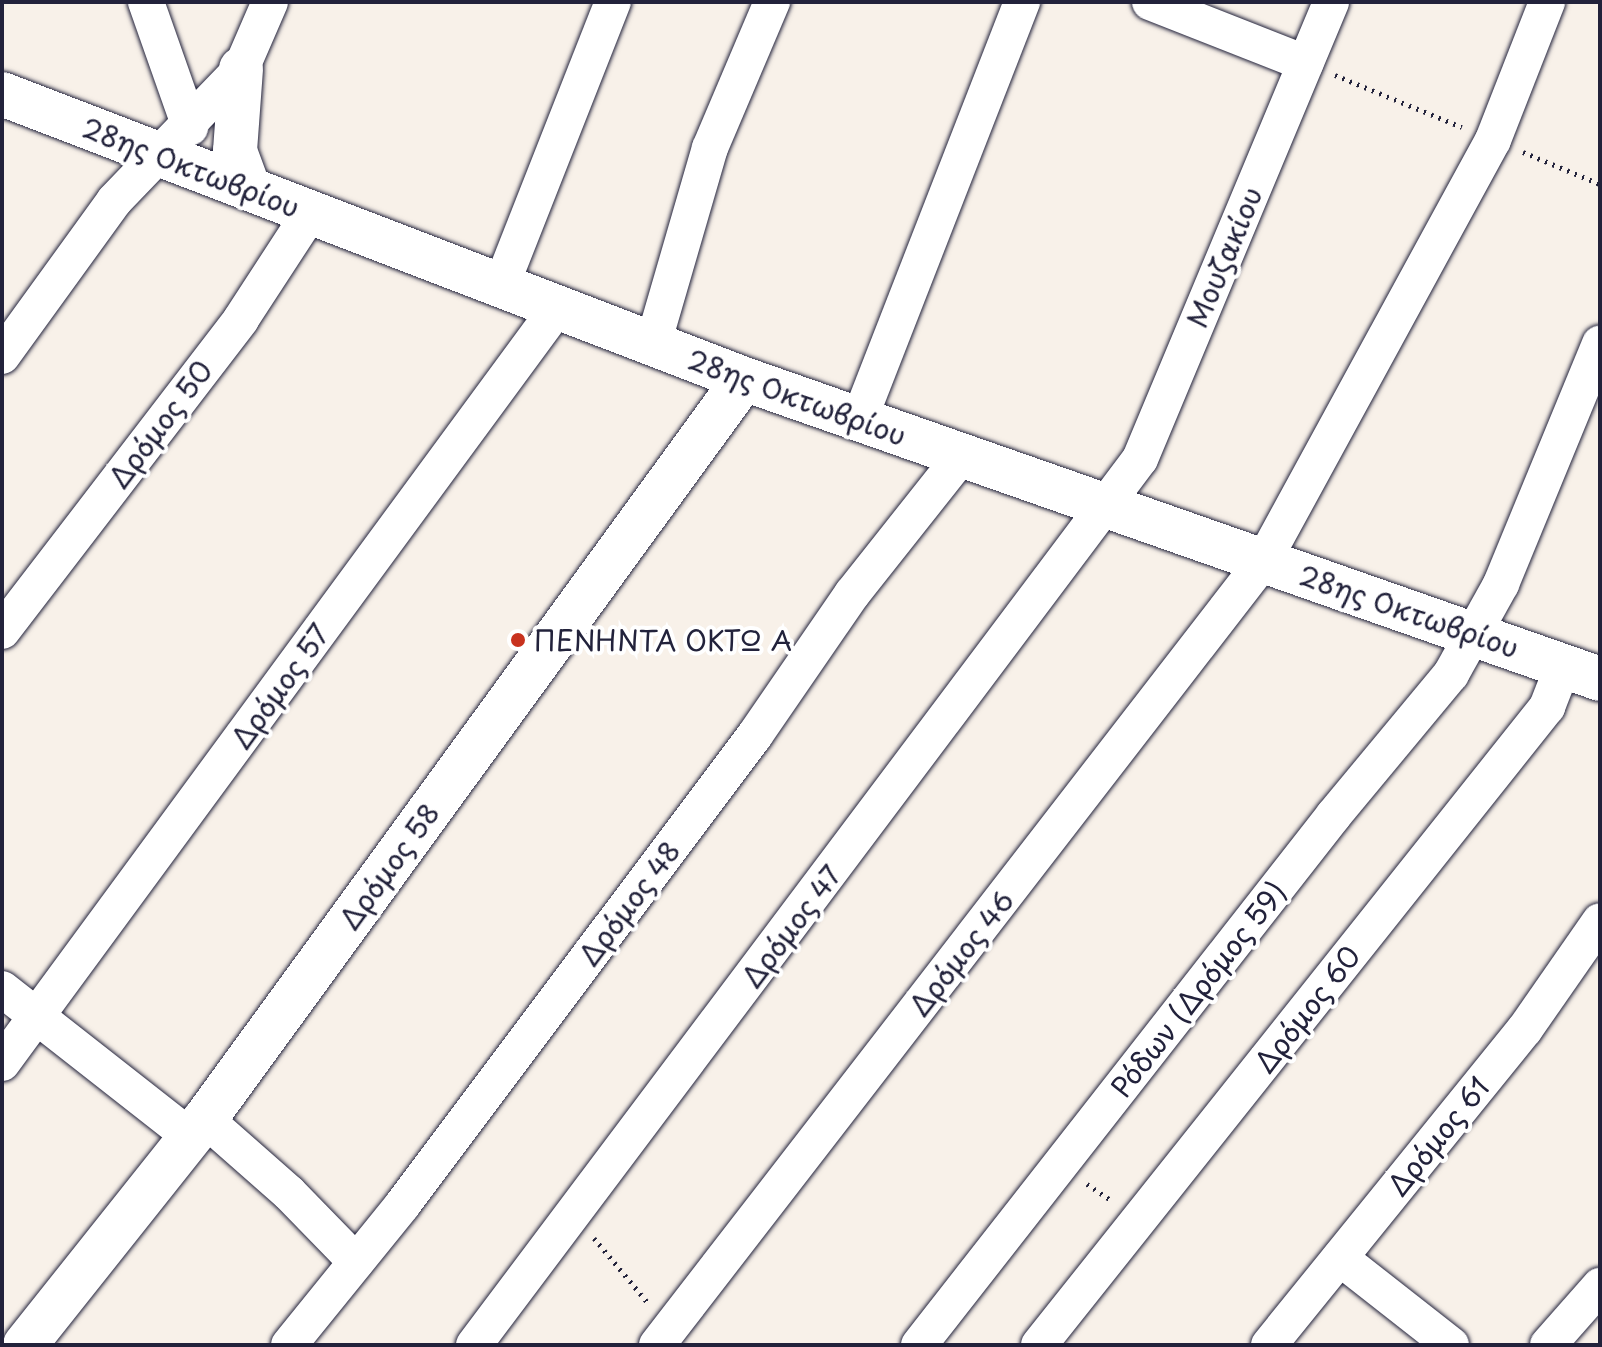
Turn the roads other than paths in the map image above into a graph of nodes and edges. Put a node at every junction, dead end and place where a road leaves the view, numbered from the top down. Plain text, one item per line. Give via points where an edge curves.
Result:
1 (146, 2) edge
2 (270, 2) edge
3 (613, 2) edge
4 (772, 2) edge
5 (1022, 2) edge
6 (1150, 2) edge
7 (1331, 2) edge
8 (1547, 2) edge
9 (1305, 63) junction
10 (241, 69) junction
11 (2, 94) edge
12 (176, 142) junction
13 (249, 189) junction
14 (310, 213) junction
15 (501, 286) junction
16 (557, 308) junction
17 (653, 344) junction
18 (1600, 344) edge
19 (2, 356) edge
20 (744, 379) junction
21 (859, 420) junction
22 (962, 455) junction
23 (1104, 504) junction
24 (1264, 560) junction
25 (2, 631) edge
26 (1477, 634) junction
27 (1582, 673) edge
28 (1600, 921) edge
29 (2, 989) edge
30 (38, 1016) junction
31 (2, 1063) edge
32 (198, 1128) junction
33 (1340, 1258) junction
34 (356, 1262) junction
35 (1600, 1286) edge
36 (662, 1338) edge
37 (25, 1345) edge
38 (289, 1345) edge
39 (474, 1345) edge
40 (919, 1345) edge
41 (1039, 1345) edge
42 (1269, 1345) edge
43 (1451, 1345) edge
44 (1548, 1345) edge

1 - 12 street
2 - 10 street
3 - 15 street
4 - 17 street via 710,148
5 - 21 street
6 - 9 street
7 - 9 street, Μουζακίου
8 - 24 street, Δρόμος 46 via 1493,140
9 - 23 street, Μουζακίου via 1140,459
10 - 12 street
10 - 13 street via 235,151
11 - 12 street, 28ης Οκτωβρίου
12 - 13 street, 28ης Οκτωβρίου
12 - 19 street via 114,201
13 - 14 street, 28ης Οκτωβρίου
14 - 15 street, 28ης Οκτωβρίου
14 - 25 street, Δρόμος 50 via 241,319
15 - 16 street, 28ης Οκτωβρίου
16 - 17 street, 28ης Οκτωβρίου
16 - 30 street, Δρόμος 57
17 - 20 street, 28ης Οκτωβρίου
18 - 26 street, Ρόδων (Δρόμος 59)
20 - 21 street, 28ης Οκτωβρίου
20 - 32 street, Δρόμος 58
21 - 22 street, 28ης Οκτωβρίου
22 - 23 street, 28ης Οκτωβρίου
22 - 34 street, Δρόμος 48
23 - 24 street, 28ης Οκτωβρίου
23 - 39 street, Δρόμος 47
24 - 26 street, 28ης Οκτωβρίου
24 - 36 street, Δρόμος 46
26 - 27 street, 28ης Οκτωβρίου
26 - 40 street, Ρόδων (Δρόμος 59) via 1451,674
27 - 41 street, Δρόμος 60 via 1547,707
28 - 33 street, Δρόμος 61 via 1525,1029
29 - 30 street
30 - 31 street, Δρόμος 57
30 - 32 street
32 - 34 street via 289,1193
32 - 37 street, Δρόμος 58
33 - 42 street, Δρόμος 61
33 - 43 street
34 - 38 street, Δρόμος 48
35 - 44 street

